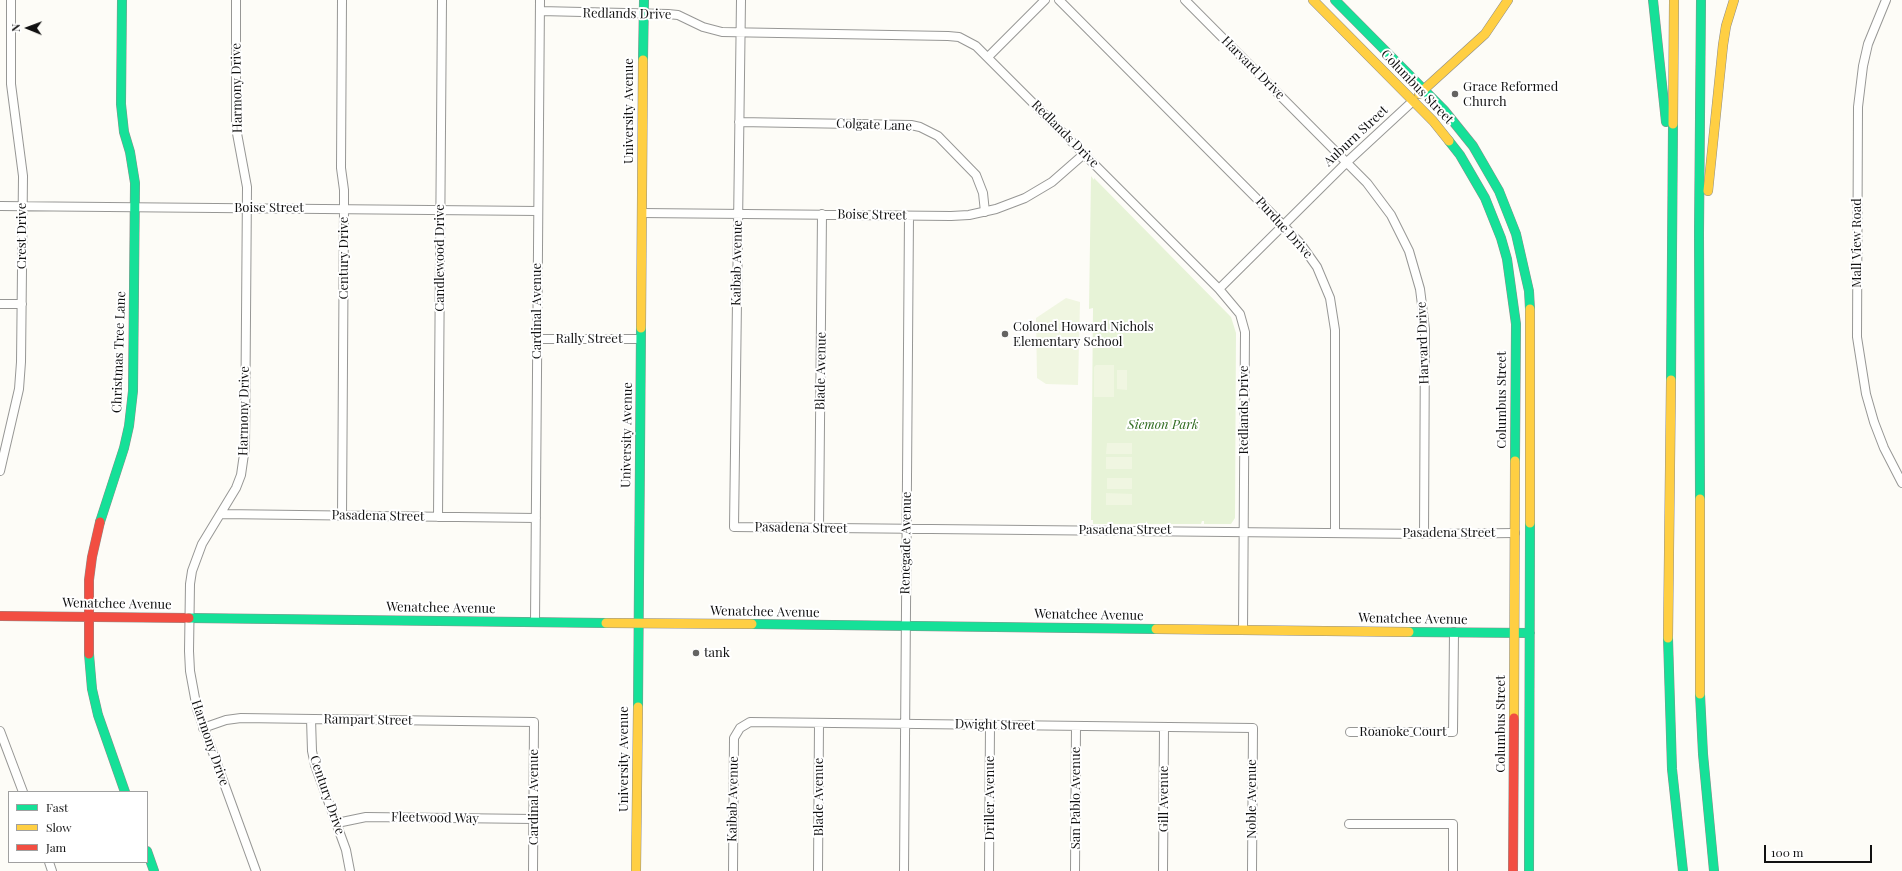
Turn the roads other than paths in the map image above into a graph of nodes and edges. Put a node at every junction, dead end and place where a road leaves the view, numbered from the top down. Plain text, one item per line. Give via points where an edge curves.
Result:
1 (11, 0) edge
2 (122, 0) edge
3 (236, 0) edge
4 (342, 0) edge
5 (442, 0) edge
6 (540, 0) edge
7 (644, 0) edge
8 (741, 0) edge
9 (1045, 0) edge
10 (1059, 0) edge
11 (1186, 0) edge
12 (1313, 0) edge
13 (1336, 0) edge
14 (1508, 0) edge
15 (1653, 0) edge
16 (1674, 0) edge
17 (1701, 0) edge
18 (1734, 0) edge
19 (1886, 0) edge
20 (540, 12) junction
21 (643, 14) junction
22 (740, 32) junction
23 (988, 57) junction
24 (1424, 90) junction
25 (1413, 100) junction
26 (739, 122) junction
27 (1084, 154) junction
28 (1347, 162) junction
29 (1673, 184) junction
30 (0, 206) edge
31 (23, 206) junction
32 (135, 207) junction
33 (247, 208) junction
34 (344, 209) junction
35 (440, 210) junction
36 (538, 211) junction
37 (985, 212) junction
38 (642, 213) junction
39 (737, 213) junction
40 (822, 214) junction
41 (909, 216) junction
42 (1283, 225) junction
43 (1699, 233) junction
44 (1219, 290) junction
45 (0, 304) edge
46 (22, 304) junction
47 (537, 338) junction
48 (640, 339) junction
49 (0, 472) edge
50 (1902, 483) edge
51 (221, 514) junction
52 (342, 516) junction
53 (438, 517) junction
54 (536, 518) junction
55 (734, 527) joint
56 (819, 528) junction
57 (907, 528) junction
58 (1244, 531) junction
59 (1335, 533) junction
60 (1515, 533) junction
61 (1424, 534) junction
62 (0, 616) edge
63 (88, 617) junction
64 (189, 618) junction
65 (535, 622) junction
66 (638, 623) junction
67 (906, 626) junction
68 (1243, 630) junction
69 (1454, 632) junction
70 (1514, 633) junction
71 (1530, 633) junction
72 (311, 719) junction
73 (534, 722) joint
74 (820, 723) junction
75 (905, 724) junction
76 (990, 725) junction
77 (1076, 726) junction
78 (1164, 727) junction
79 (203, 728) junction
80 (740, 728) joint
81 (1253, 728) joint
82 (0, 731) edge
83 (1350, 732) dead end
84 (23, 791) edge
85 (125, 791) edge
86 (534, 819) junction
87 (337, 823) junction
88 (1349, 824) dead end
89 (148, 854) edge
90 (154, 871) edge
91 (256, 871) edge
92 (350, 871) edge
93 (533, 871) edge
94 (636, 871) edge
95 (733, 871) edge
96 (818, 871) edge
97 (904, 871) edge
98 (989, 871) edge
99 (1075, 871) edge
100 (1163, 871) edge
101 (1252, 871) edge
102 (1453, 871) edge
103 (1513, 871) edge
104 (1529, 871) edge
105 (1683, 871) edge
106 (1714, 871) edge

1 - 31 street, Crest Drive via 11,84 21,154
2 - 32 main road, Christmas Tree Lane via 121,111 133,168
3 - 33 street, Harmony Drive via 236,122 245,172
4 - 34 street, Century Drive via 341,168
5 - 35 street, Candlewood Drive
6 - 20 street, Cardinal Avenue
7 - 21 main road, University Avenue
8 - 22 street, Kaibab Avenue
9 - 23 street
10 - 42 street, Purdue Drive
11 - 28 street, Harvard Drive
12 - 25 main road, Columbus Street
13 - 24 main road, Columbus Street
14 - 24 main road, Auburn Street via 1485,34
15 - 29 main road
16 - 29 main road
17 - 43 main road
18 - 43 main road via 1723,45 1709,185
19 - 50 street, Mall View Road via 1868,44 1858,107 1857,337 1862,373 1874,422
20 - 21 street, Redlands Drive
20 - 36 street, Cardinal Avenue
21 - 22 street, Redlands Drive via 678,15 713,30
21 - 38 main road, University Avenue
22 - 23 street, Redlands Drive via 948,36 968,41
22 - 26 street, Kaibab Avenue
23 - 27 street, Redlands Drive
24 - 25 main road, Auburn Street
24 - 71 main road, Columbus Street via 1459,128 1488,170 1516,234 1527,278 1531,324
25 - 28 street, Auburn Street
25 - 60 main road, Columbus Street via 1447,138 1475,178 1494,218 1507,259 1516,324
26 - 37 street, Colgate Lane via 920,127 938,136 976,175 983,193
26 - 39 street, Kaibab Avenue
27 - 37 street, Boise Street via 1039,191
27 - 44 street, Redlands Drive
28 - 42 street, Auburn Street
28 - 61 street, Harvard Drive via 1391,215 1409,251 1420,289 1425,329
29 - 105 main road via 1668,660 1672,769
30 - 31 street, Boise Street
31 - 32 street, Boise Street
31 - 46 street, Crest Drive
32 - 33 street, Boise Street
32 - 63 main road, Christmas Tree Lane via 132,408 124,448 94,546 89,580
33 - 34 street, Boise Street
33 - 51 street, Harmony Drive via 244,461 236,488
34 - 35 street, Boise Street
34 - 52 street, Century Drive
35 - 36 street, Boise Street
35 - 53 street, Candlewood Drive
36 - 47 street, Cardinal Avenue
37 - 41 street, Boise Street via 951,216
38 - 39 street, Boise Street
38 - 48 main road, University Avenue
39 - 40 street, Boise Street
39 - 55 street, Kaibab Avenue
40 - 41 street, Boise Street
40 - 56 street, Blade Avenue
41 - 57 street, Renegade Avenue
42 - 44 street, Auburn Street
42 - 59 street, Purdue Drive via 1317,267 1327,287 1334,315
43 - 106 main road via 1700,686 1703,754
44 - 58 street, Redlands Drive via 1240,314 1245,332
45 - 46 street
46 - 49 street, Crest Drive via 21,375
47 - 48 street, Rally Street
47 - 54 street, Cardinal Avenue
48 - 66 main road, University Avenue
51 - 52 street, Pasadena Street
51 - 64 street, Harmony Drive via 196,557 190,584
52 - 53 street, Pasadena Street
53 - 54 street, Pasadena Street
54 - 65 street, Cardinal Avenue
55 - 56 street, Pasadena Street
56 - 57 street, Pasadena Street
57 - 58 street, Pasadena Street
57 - 67 street, Renegade Avenue
58 - 59 street, Pasadena Street
58 - 68 street, Redlands Drive
59 - 61 street, Pasadena Street
60 - 61 street, Pasadena Street
60 - 70 main road, Columbus Street
62 - 63 main road, Wenatchee Avenue
63 - 64 main road, Wenatchee Avenue
63 - 85 main road, Christmas Tree Lane via 92,690 104,736
64 - 65 main road, Wenatchee Avenue
64 - 79 street, Harmony Drive via 190,671
65 - 66 main road, Wenatchee Avenue
66 - 67 main road, Wenatchee Avenue
66 - 94 main road, University Avenue
67 - 68 main road, Wenatchee Avenue
67 - 75 street, Renegade Avenue
68 - 69 main road, Wenatchee Avenue
69 - 70 main road, Wenatchee Avenue
69 - 83 street, Roanoke Court via 1453,732
70 - 71 main road, Wenatchee Avenue
70 - 103 main road, Columbus Street
71 - 104 main road, Columbus Street
72 - 73 street, Rampart Street
72 - 79 street, Rampart Street via 241,718
72 - 87 street, Century Drive via 315,765
73 - 86 street, Cardinal Avenue
74 - 75 street, Dwight Street
74 - 80 street, Dwight Street via 750,722
74 - 96 street, Blade Avenue
75 - 76 street, Dwight Street
75 - 97 street, Renegade Avenue
76 - 77 street, Dwight Street
76 - 98 street, Driller Avenue
77 - 78 street, Dwight Street
77 - 99 street, San Pablo Avenue
78 - 81 street, Dwight Street
78 - 100 street, Gill Avenue
79 - 91 street, Harmony Drive
80 - 95 street, Kaibab Avenue via 734,738
81 - 101 street, Noble Avenue
82 - 84 street
86 - 87 street, Fleetwood Way via 366,817
86 - 93 street, Cardinal Avenue
87 - 92 street, Century Drive
88 - 102 street via 1453,824
89 - 90 main road

